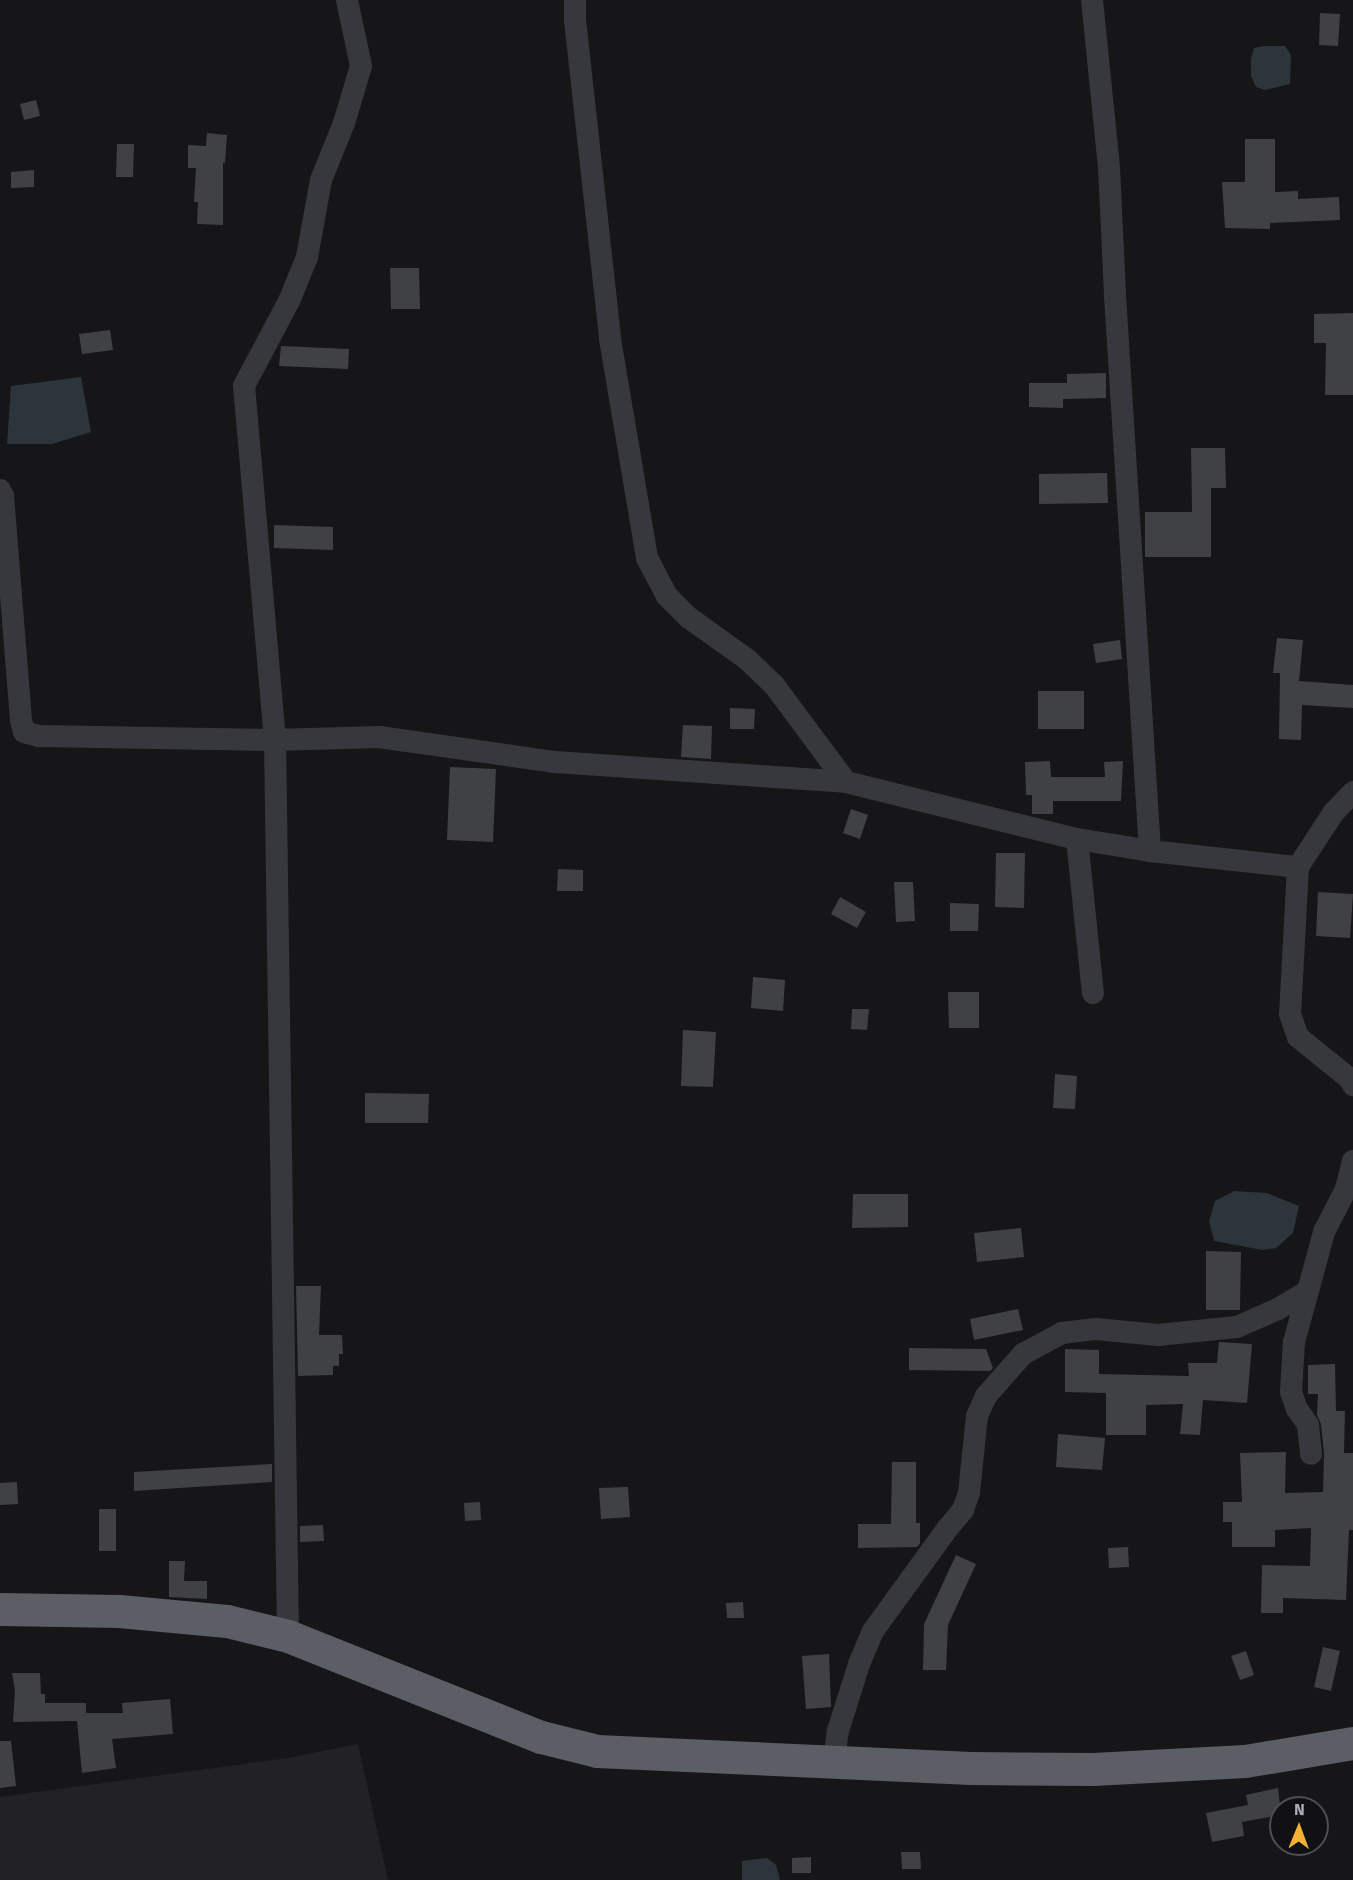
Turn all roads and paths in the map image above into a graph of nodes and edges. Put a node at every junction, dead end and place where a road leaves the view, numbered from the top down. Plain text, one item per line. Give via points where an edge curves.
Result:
1 (347, 0) edge
2 (575, 0) edge
3 (1092, 0) edge
4 (0, 490) edge
5 (275, 740) junction
6 (846, 782) junction
7 (1353, 792) edge
8 (1077, 838) junction
9 (1150, 851) junction
10 (1298, 867) junction
11 (1093, 993) dead end
12 (1353, 1085) edge
13 (1353, 1161) edge
14 (1308, 1291) junction
15 (1311, 1455) dead end
16 (0, 1610) edge
17 (288, 1636) junction
18 (1353, 1743) edge
19 (834, 1762) junction

1 - 5 street via 361,66 321,180 307,257 290,299 244,386
2 - 6 street via 610,339 646,558 668,596 688,617 748,660 774,685
3 - 9 street via 1111,189
4 - 5 street via 24,732 39,736
5 - 6 street via 379,736 576,764
5 - 17 street
6 - 8 street
7 - 10 street via 1334,812
8 - 9 street
8 - 11 street
9 - 10 street
10 - 12 street via 1290,1014 1298,1037
13 - 14 street via 1346,1189 1324,1232
14 - 15 street via 1294,1342 1291,1392 1308,1425
14 - 19 street via 1237,1327 1158,1335 1096,1329 1062,1333 1023,1354 986,1396 977,1416 969,1493 963,1510 873,1631 838,1731
16 - 17 highway via 119,1611 227,1620
17 - 19 highway via 541,1737 597,1751
18 - 19 highway via 1245,1761 1093,1769

